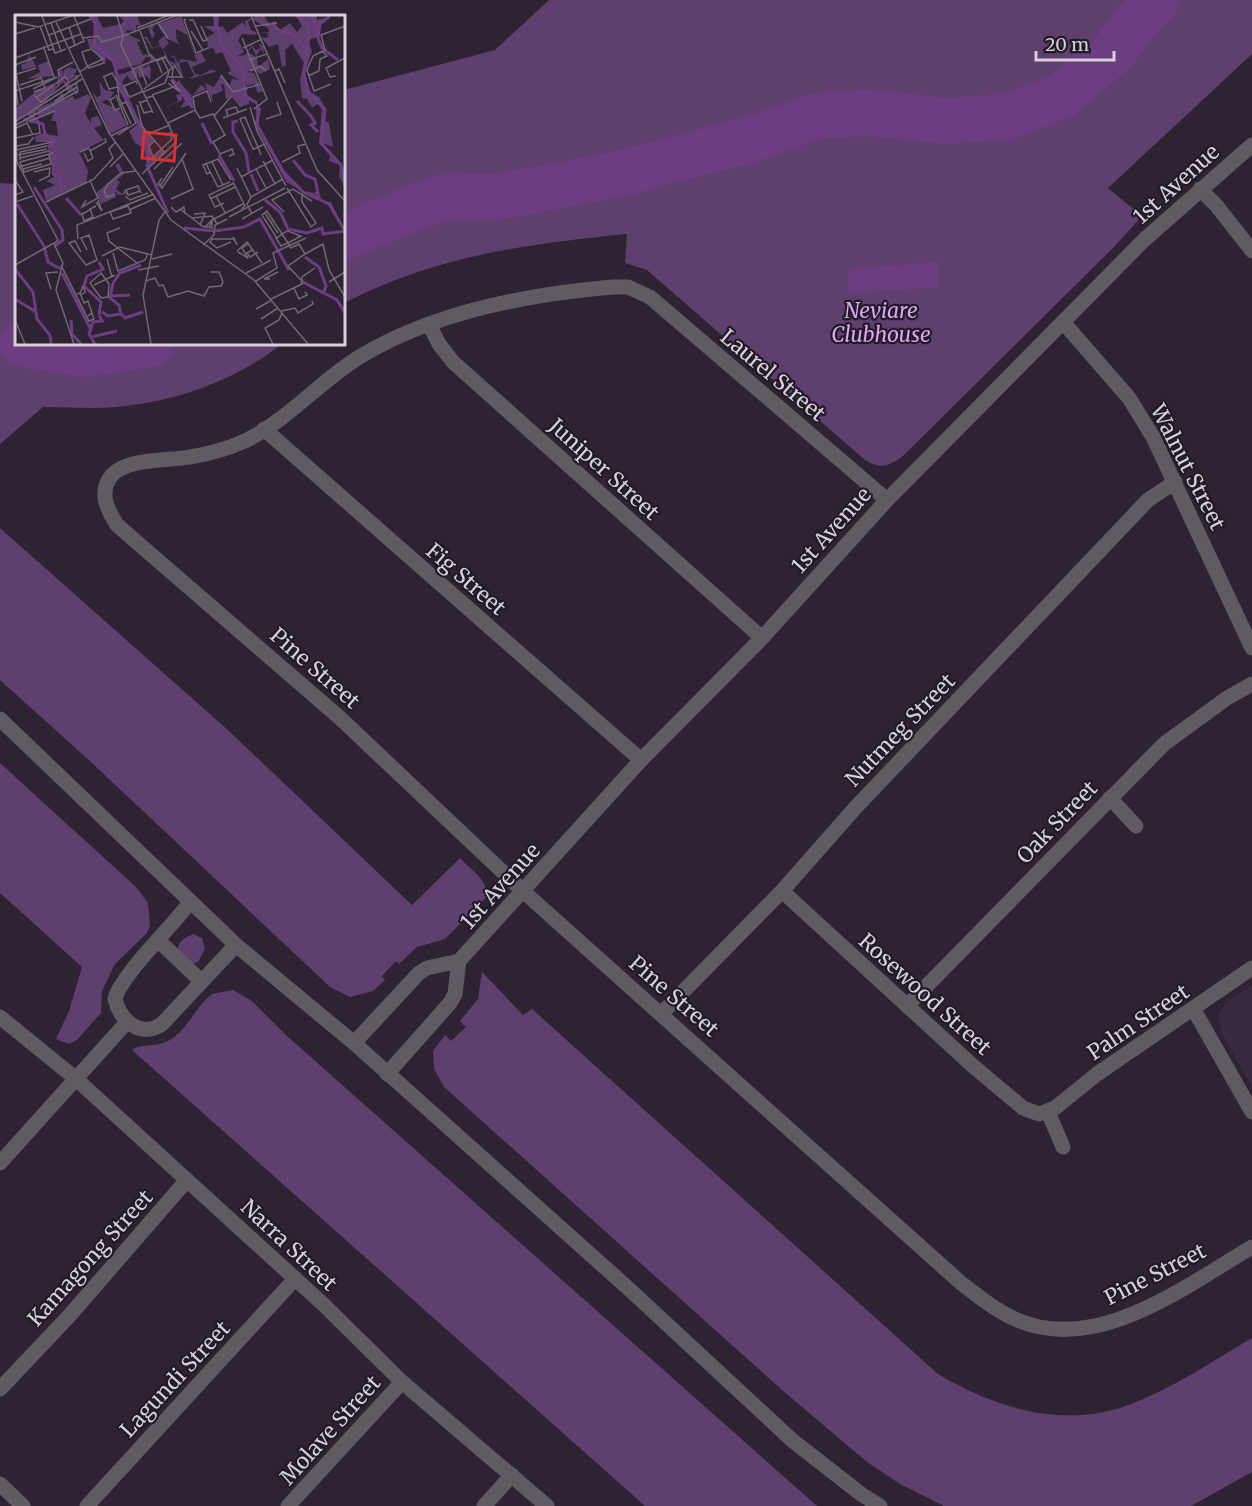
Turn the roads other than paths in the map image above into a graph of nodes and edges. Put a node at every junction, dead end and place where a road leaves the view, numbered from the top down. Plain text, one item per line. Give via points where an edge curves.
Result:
1 (1252, 145) edge
2 (1200, 189) junction
3 (1252, 251) edge
4 (1063, 322) junction
5 (429, 324) junction
6 (264, 429) junction
7 (1175, 482) junction
8 (887, 500) junction
9 (762, 638) junction
10 (1252, 648) edge
11 (1252, 684) edge
12 (0, 719) edge
13 (641, 760) junction
14 (1110, 798) junction
15 (1136, 826) dead end
16 (782, 891) junction
17 (524, 892) junction
18 (190, 902) junction
19 (159, 942) junction
20 (236, 945) junction
21 (459, 961) junction
22 (1252, 968) edge
23 (201, 981) junction
24 (907, 1006) junction
25 (1194, 1010) junction
26 (662, 1013) junction
27 (0, 1017) edge
28 (127, 1022) junction
29 (354, 1043) junction
30 (387, 1074) junction
31 (75, 1078) junction
32 (1048, 1112) junction
33 (1252, 1112) edge
34 (1063, 1147) dead end
35 (0, 1163) edge
36 (187, 1180) junction
37 (1252, 1246) edge
38 (294, 1280) junction
39 (402, 1382) junction
40 (0, 1389) edge
41 (512, 1475) junction
42 (0, 1484) edge
43 (23, 1506) edge
44 (87, 1506) edge
45 (288, 1506) edge
46 (484, 1506) edge
47 (547, 1506) edge
48 (880, 1506) edge

1 - 2 street, 1st Avenue
2 - 3 street
2 - 4 street, 1st Avenue
4 - 7 street, Walnut Street via 1129,398
4 - 8 street, 1st Avenue
5 - 6 street via 360,356
5 - 8 street, Laurel Street via 499,303 628,287 650,297
5 - 9 street, Juniper Street via 439,344 472,380
6 - 13 street, Fig Street
6 - 17 street, Pine Street via 247,440 211,452 125,466 117,471 105,489 105,502 117,525 339,718
7 - 10 street, Walnut Street
7 - 16 street, Nutmeg Street via 1148,500 856,807
8 - 9 street, 1st Avenue
9 - 13 street, 1st Avenue
11 - 14 street, Oak Street via 1164,744
12 - 18 street
13 - 17 street, 1st Avenue
14 - 15 street
14 - 24 street, Oak Street
16 - 24 street, Rosewood Street
16 - 26 street, Nutmeg Street
17 - 21 street, 1st Avenue
17 - 26 street, Pine Street
18 - 19 street
18 - 20 street
19 - 23 street
19 - 28 street via 120,984 115,999
20 - 23 street
20 - 29 street
21 - 29 street via 419,973
21 - 30 street via 455,994 450,1003
22 - 25 street, Palm Street
23 - 28 street via 157,1027 141,1029
24 - 32 street, Rosewood Street via 1023,1108 1039,1114
25 - 32 street, Palm Street via 1097,1074
25 - 33 street
26 - 37 street, Pine Street via 961,1283 1017,1320 1061,1329 1089,1328 1186,1286
27 - 31 street, Narra Street
28 - 31 street
29 - 30 street
30 - 48 street via 794,1442
31 - 35 street
31 - 36 street, Narra Street
32 - 34 street
36 - 38 street, Narra Street
36 - 40 street, Kamagong Street via 70,1316
38 - 39 street, Narra Street
38 - 44 street, Lagundi Street
39 - 41 street, Narra Street
39 - 45 street, Molave Street
41 - 46 street
41 - 47 street, Narra Street
42 - 43 street

